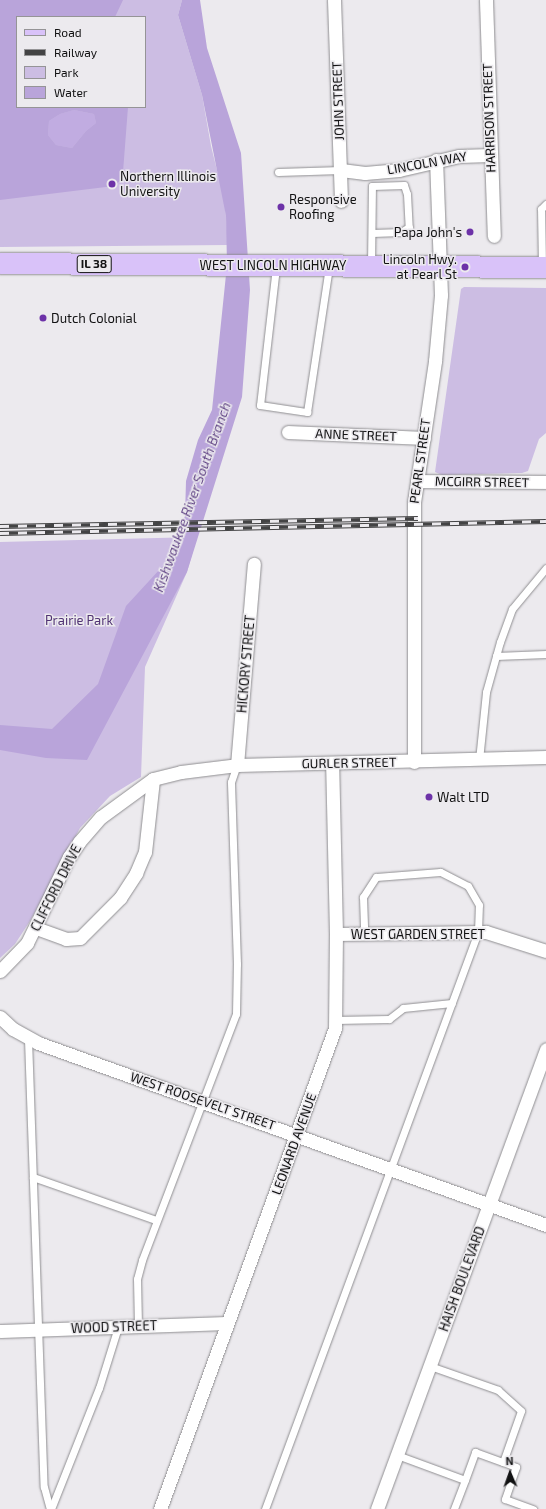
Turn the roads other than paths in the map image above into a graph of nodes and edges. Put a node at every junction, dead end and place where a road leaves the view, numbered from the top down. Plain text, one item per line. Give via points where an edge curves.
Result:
1 (334, 0) edge
2 (486, 0) edge
3 (490, 155) junction
4 (436, 160) junction
5 (341, 170) junction
6 (278, 172) dead end
7 (341, 201) dead end
8 (546, 204) edge
9 (372, 233) junction
10 (494, 236) dead end
11 (0, 263) edge
12 (281, 265) junction
13 (330, 266) junction
14 (371, 266) junction
15 (441, 266) junction
16 (544, 267) edge
17 (288, 432) dead end
18 (424, 438) junction
19 (417, 481) junction
20 (546, 482) edge
21 (254, 564) dead end
22 (546, 568) edge
23 (546, 654) edge
24 (496, 656) junction
25 (546, 758) edge
26 (479, 760) junction
27 (414, 762) junction
28 (332, 763) junction
29 (237, 765) junction
30 (153, 779) junction
31 (36, 928) junction
32 (478, 932) junction
33 (336, 934) junction
34 (364, 934) junction
35 (546, 951) edge
36 (0, 971) edge
37 (452, 1003) junction
38 (0, 1017) edge
39 (335, 1020) junction
40 (28, 1038) junction
41 (546, 1049) edge
42 (204, 1101) junction
43 (298, 1135) junction
44 (391, 1168) junction
45 (33, 1177) junction
46 (489, 1204) junction
47 (156, 1220) junction
48 (546, 1225) edge
49 (227, 1323) junction
50 (138, 1326) junction
51 (118, 1327) junction
52 (39, 1329) junction
53 (0, 1330) edge
54 (430, 1366) junction
55 (397, 1455) junction
56 (503, 1462) junction
57 (465, 1480) junction
58 (50, 1509) edge
59 (160, 1509) edge
60 (265, 1509) edge
61 (377, 1509) edge
62 (454, 1509) edge
63 (533, 1509) edge

1 - 5 street, JOHN STREET
2 - 3 street, HARRISON STREET
3 - 4 street, LINCOLN WAY
3 - 10 street, HARRISON STREET
4 - 5 street, LINCOLN WAY via 400,170 365,173
4 - 15 street, PEARL STREET
5 - 6 lane
5 - 7 street, JOHN STREET
8 - 16 lane via 541,210
9 - 9 lane via 372,186 404,186 407,194 409,227 400,232
9 - 14 lane
11 - 12 main road, WEST LINCOLN HIGHWAY / IL 38
12 - 13 main road, WEST LINCOLN HIGHWAY / IL 38
12 - 13 lane via 260,405 307,412
13 - 14 main road, WEST LINCOLN HIGHWAY / IL 38
14 - 15 main road, WEST LINCOLN HIGHWAY / IL 38
15 - 16 main road, WEST LINCOLN HIGHWAY / IL 38
15 - 18 street, PEARL STREET via 435,361
17 - 18 street, ANNE STREET
18 - 19 street, PEARL STREET
19 - 20 street, MCGIRR STREET
19 - 27 street, PEARL STREET via 413,534
21 - 29 street, HICKORY STREET
22 - 24 lane via 512,609
23 - 24 lane
24 - 26 lane via 486,692
25 - 26 street, GURLER STREET
26 - 27 street, GURLER STREET
27 - 28 street, GURLER STREET
28 - 29 street, GURLER STREET
28 - 33 street, LEONARD AVENUE
29 - 30 street, GURLER STREET via 182,772
29 - 42 lane via 231,782 237,1007
30 - 31 street, CLIFFORD DRIVE via 101,817 79,842 69,857
30 - 31 street via 145,852 136,873 120,898 80,938 66,938
31 - 36 street, CLIFFORD DRIVE via 18,954
32 - 34 street, WEST GARDEN STREET
32 - 34 lane via 479,905 468,886 440,872 376,878 363,897
32 - 35 street, WEST GARDEN STREET via 495,934
32 - 37 lane
33 - 34 street, WEST GARDEN STREET
33 - 39 street, LEONARD AVENUE
37 - 39 lane via 403,1008 389,1018
37 - 44 lane
38 - 40 street, WEST ROOSEVELT STREET
39 - 43 street, LEONARD AVENUE via 335,1028
40 - 42 street, WEST ROOSEVELT STREET
40 - 45 lane
41 - 46 street, HAISH BOULEVARD
42 - 43 street, WEST ROOSEVELT STREET
42 - 47 lane
43 - 44 street, WEST ROOSEVELT STREET
43 - 49 street, LEONARD AVENUE
44 - 46 street, WEST ROOSEVELT STREET
44 - 60 lane
45 - 47 lane
45 - 52 lane
46 - 48 street, WEST ROOSEVELT STREET
46 - 54 street, HAISH BOULEVARD
47 - 50 lane via 137,1279
49 - 50 street, WOOD STREET
49 - 59 street, LEONARD AVENUE
50 - 51 street, WOOD STREET
51 - 52 street, WOOD STREET
51 - 58 lane via 99,1388
52 - 53 street, WOOD STREET
52 - 58 lane via 44,1486
54 - 55 street, HAISH BOULEVARD
54 - 56 lane via 498,1390 521,1411
55 - 57 lane
55 - 61 street, HAISH BOULEVARD
56 - 57 lane via 475,1452
56 - 63 lane via 516,1466 505,1499
57 - 62 lane

